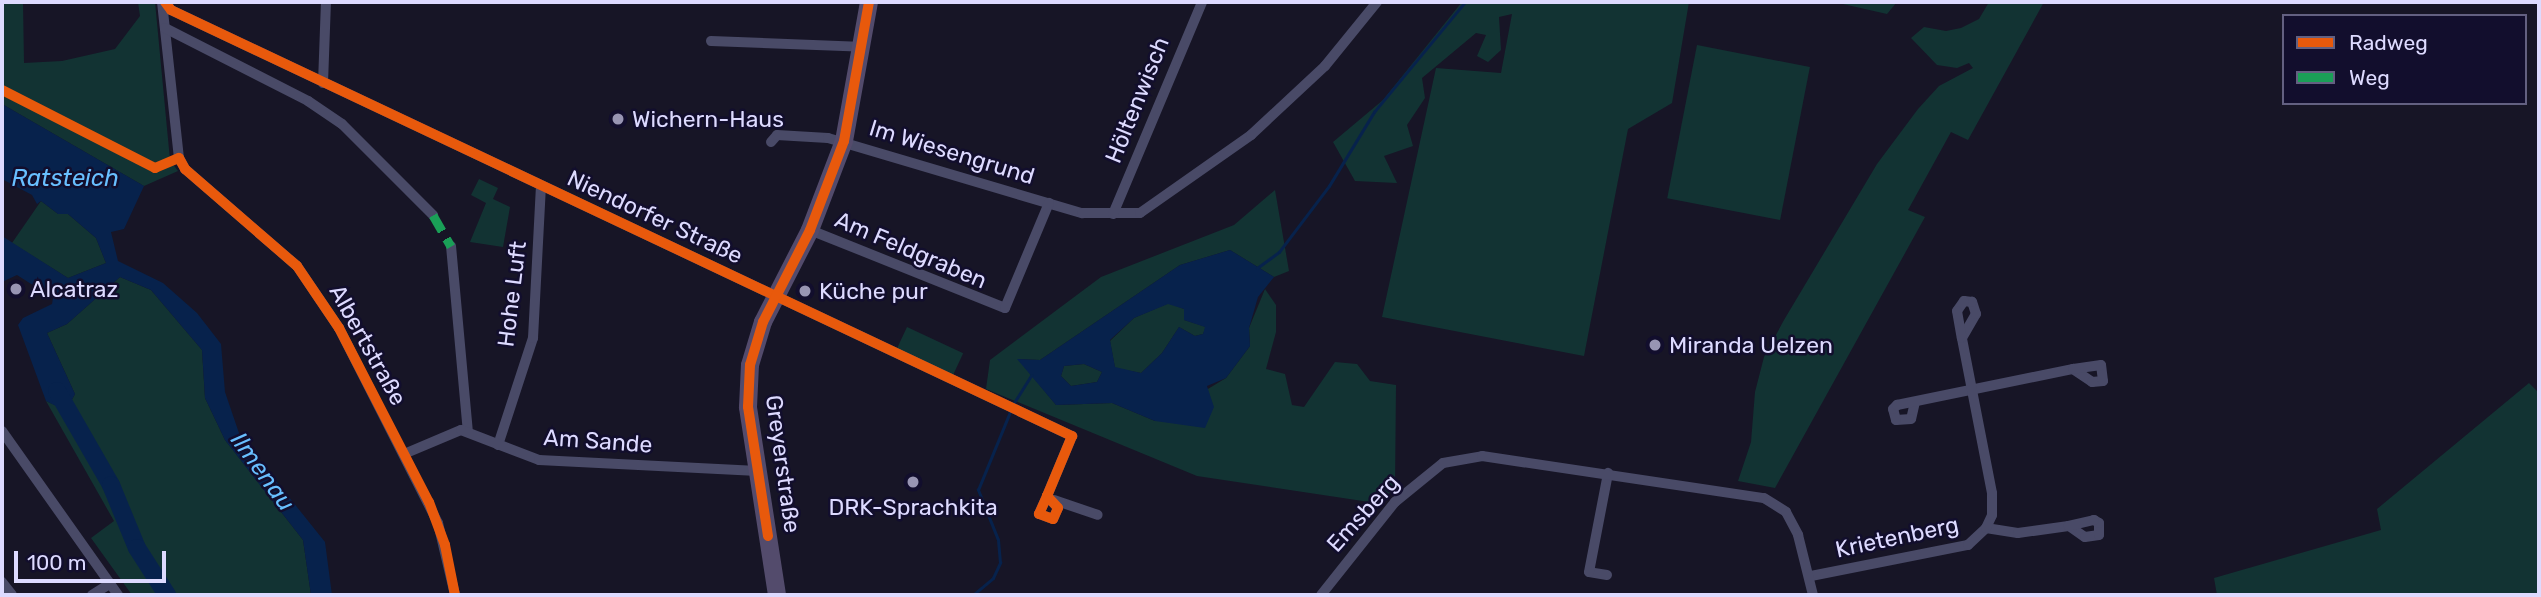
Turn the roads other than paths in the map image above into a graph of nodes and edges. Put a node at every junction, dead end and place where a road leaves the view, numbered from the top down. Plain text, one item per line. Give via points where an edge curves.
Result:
1 (164, 2) edge
2 (326, 2) edge
3 (869, 2) edge
4 (1202, 2) edge
5 (1377, 2) edge
6 (165, 28) junction
7 (711, 41) dead end
8 (864, 47) junction
9 (323, 83) junction
10 (844, 141) junction
11 (771, 142) dead end
12 (541, 186) junction
13 (1049, 203) junction
14 (1113, 214) junction
15 (433, 215) dead end
16 (810, 230) junction
17 (450, 246) dead end
18 (776, 299) junction
19 (997, 308) joint
20 (1962, 338) dead end
21 (2073, 369) dead end
22 (1973, 388) junction
23 (1915, 402) dead end
24 (2, 431) edge
25 (468, 432) junction
26 (498, 445) junction
27 (404, 454) junction
28 (758, 471) junction
29 (1608, 473) junction
30 (1098, 515) dead end
31 (2068, 526) dead end
32 (1986, 528) junction
33 (770, 557) junction
34 (1607, 575) dead end
35 (1811, 576) junction
36 (2, 582) edge
37 (111, 583) junction
38 (12, 595) edge
39 (92, 595) edge
40 (118, 595) edge
41 (455, 595) edge
42 (771, 595) edge
43 (777, 595) edge
44 (1321, 595) edge
45 (1813, 595) edge

1 - 6 street, Albertstraße
1 - 9 street, Niendorfer Straße via 171,10
2 - 9 street
3 - 8 main road, Greyerstraße
4 - 14 street, Höltenwisch
5 - 14 street, Im Wiesengrund via 1325,66 1251,135 1162,201 1140,213
6 - 15 street via 308,101 342,124
6 - 27 street, Albertstraße via 179,158 185,169 297,266 340,328
7 - 8 street
8 - 10 main road, Greyerstraße
9 - 12 street, Niendorfer Straße
10 - 11 street, Im Wiesengrund via 777,135
10 - 13 street, Im Wiesengrund
10 - 16 main road, Greyerstraße
12 - 18 street, Niendorfer Straße
12 - 26 street, Hohe Luft via 533,338
13 - 14 street, Im Wiesengrund via 1082,213
13 - 19 street, Im Wiesengrund via 1012,300 1005,308
16 - 18 main road, Greyerstraße
16 - 19 street, Am Feldgraben
17 - 25 street
18 - 28 main road, Greyerstraße via 750,365 748,407
18 - 30 street, Niendorfer Straße via 1072,436 1050,498
20 - 22 street, Krietenberg
21 - 22 street
22 - 23 street
22 - 32 street, Krietenberg via 1992,493 1992,515
24 - 37 street
25 - 26 street, Am Sande
25 - 27 street via 453,430
26 - 28 street, Am Sande via 539,460
27 - 41 street, Albertstraße via 439,523
28 - 33 main road, Greyerstraße
29 - 34 street via 1589,572
29 - 35 street, Emsberg via 1764,498 1786,512
29 - 44 street, Emsberg via 1482,456 1443,463 1395,502
31 - 32 street, Krietenberg via 2018,533
32 - 35 street, Krietenberg via 1968,545
33 - 42 main road, Greyerstraße
33 - 43 main road, Greyerstraße
35 - 45 street
36 - 38 street
37 - 39 street
37 - 40 street

